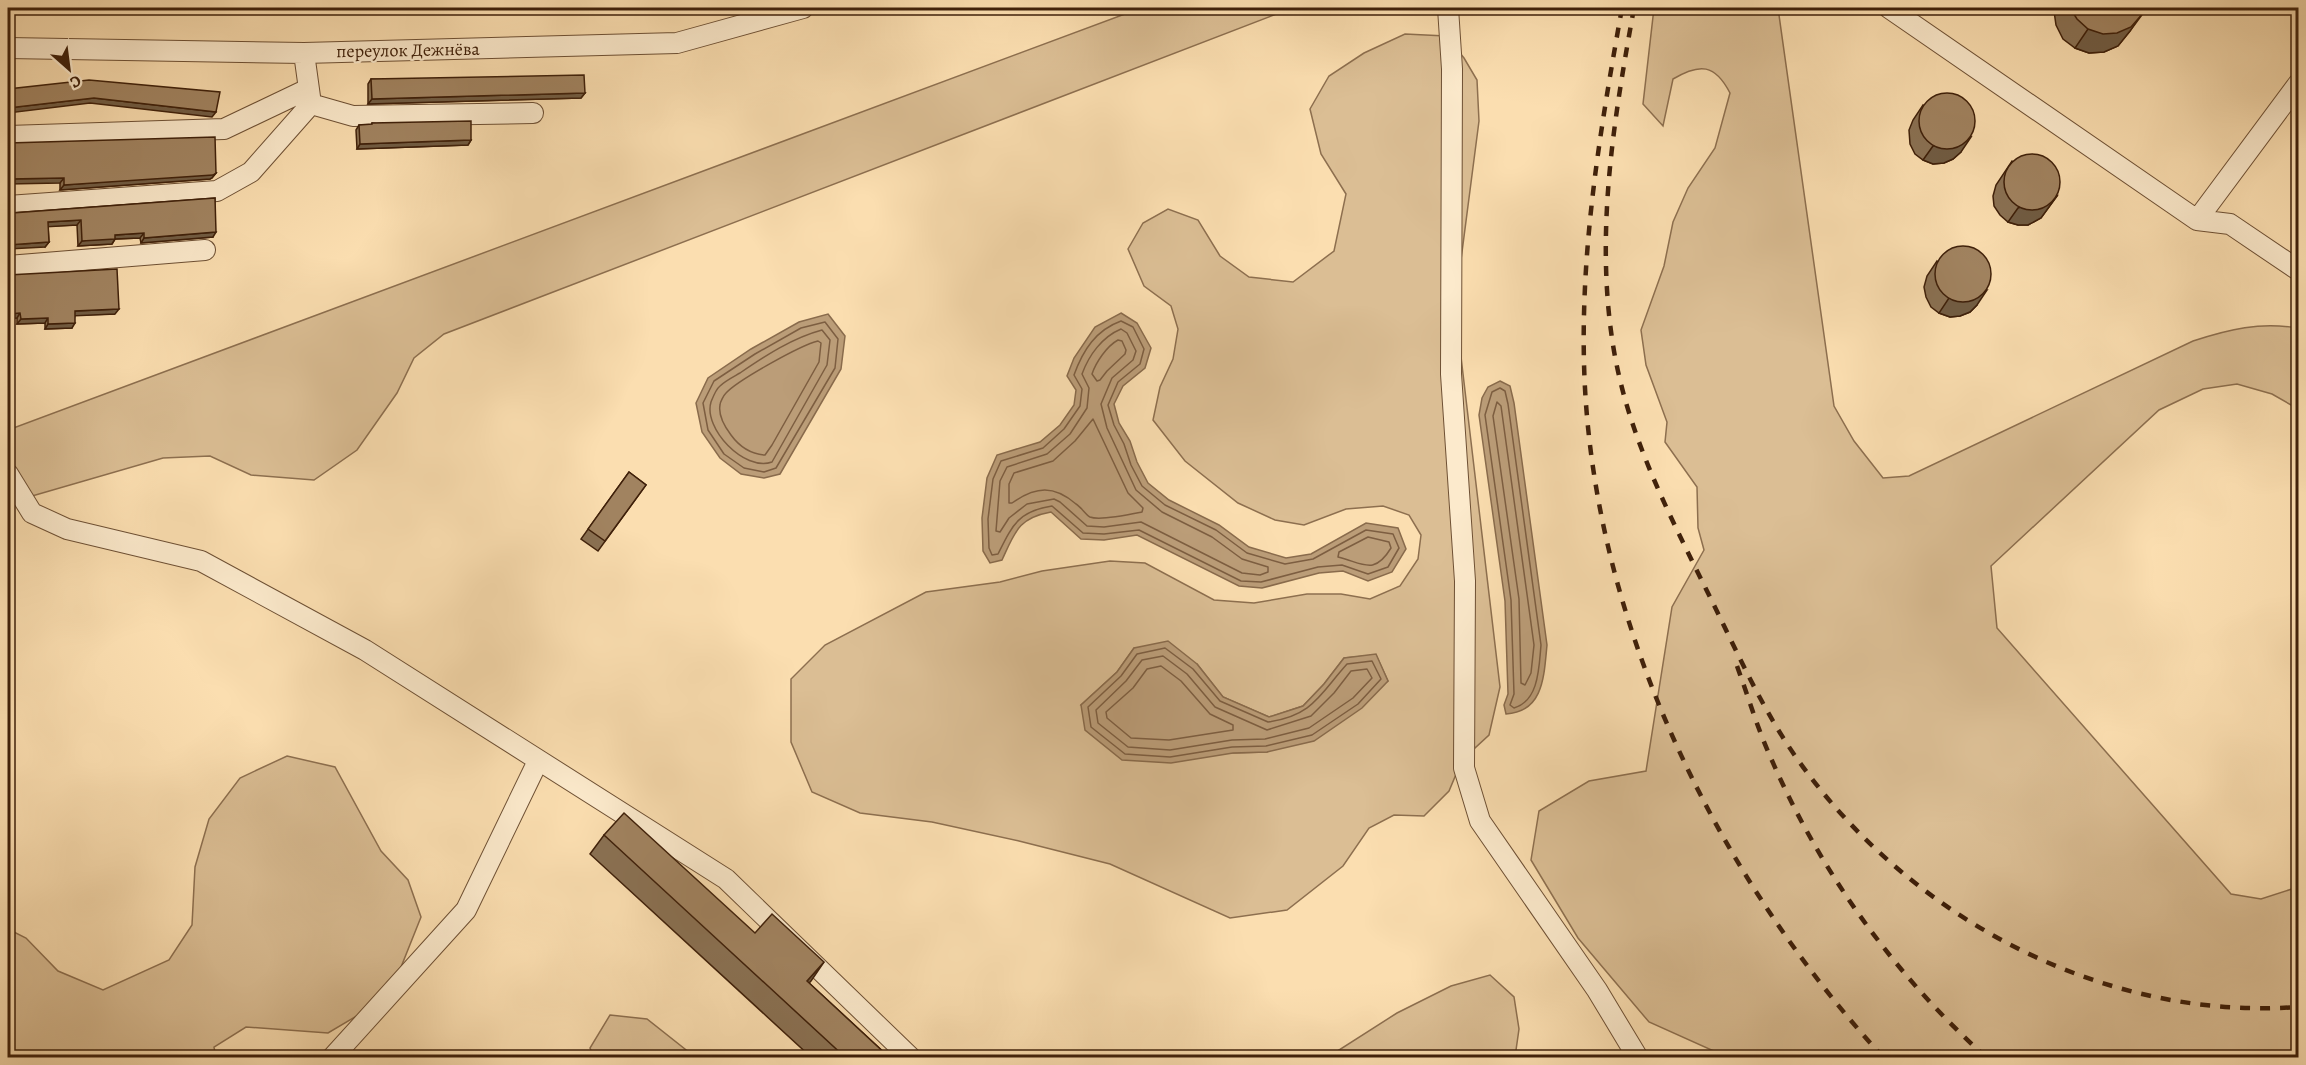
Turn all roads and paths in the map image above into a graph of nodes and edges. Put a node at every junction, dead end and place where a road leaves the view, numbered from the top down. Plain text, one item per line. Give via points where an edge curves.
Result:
1 (802, 8) edge
2 (1448, 8) edge
3 (1889, 8) edge
4 (8, 48) edge
5 (304, 53) junction
6 (2298, 84) edge
7 (309, 97) junction
8 (533, 113) dead end
9 (8, 136) edge
10 (8, 206) edge
11 (2197, 220) junction
12 (205, 250) dead end
13 (8, 266) edge
14 (2298, 270) edge
15 (8, 474) edge
16 (538, 761) junction
17 (332, 1058) edge
18 (911, 1058) edge
19 (1638, 1058) edge

1 - 5 street, переулок Дежнёва via 677,43
2 - 19 street via 1452,69 1451,374 1465,581 1464,768 1480,821 1597,990
3 - 11 street
4 - 5 street, переулок Дежнёва
5 - 7 street
6 - 11 street
7 - 8 street via 353,116
7 - 9 street via 224,129
7 - 10 street via 252,172 217,191
11 - 14 street via 2230,224
12 - 13 street
15 - 16 street via 32,513 67,529 201,561 365,650
16 - 17 street via 466,910
16 - 18 street via 726,879

